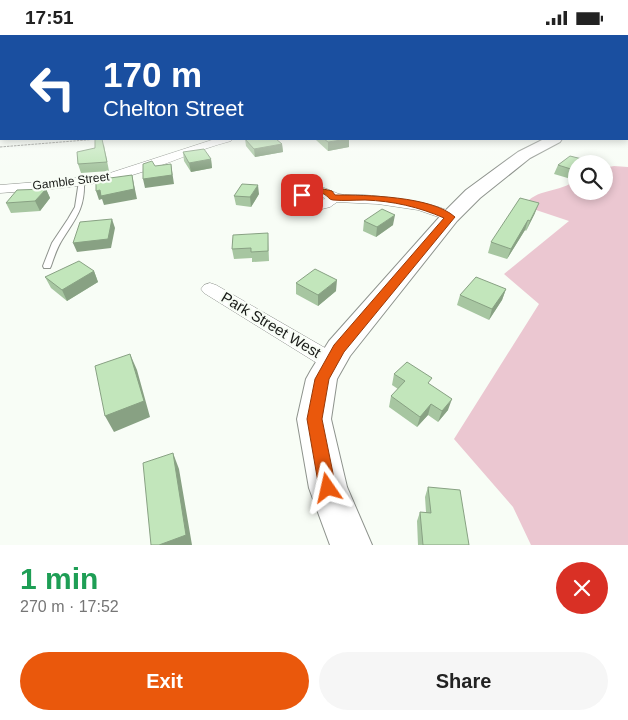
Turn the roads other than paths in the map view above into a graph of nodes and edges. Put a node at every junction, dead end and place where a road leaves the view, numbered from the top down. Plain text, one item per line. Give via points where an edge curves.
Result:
1 (223, 140) edge
2 (553, 140) edge
3 (81, 182) junction
4 (0, 189) edge
5 (333, 198) dead end
6 (450, 217) junction
7 (48, 266) dead end
8 (210, 289) dead end
9 (332, 362) junction
10 (351, 545) edge

1 - 3 street, Gamble Street via 194,147 142,168
2 - 6 street via 524,155
3 - 4 street, Gamble Street
3 - 7 lane via 78,212 57,243
5 - 6 street via 403,202
6 - 9 street via 339,349
8 - 9 street, Park Street West
9 - 10 street via 322,379 314,419 328,488

